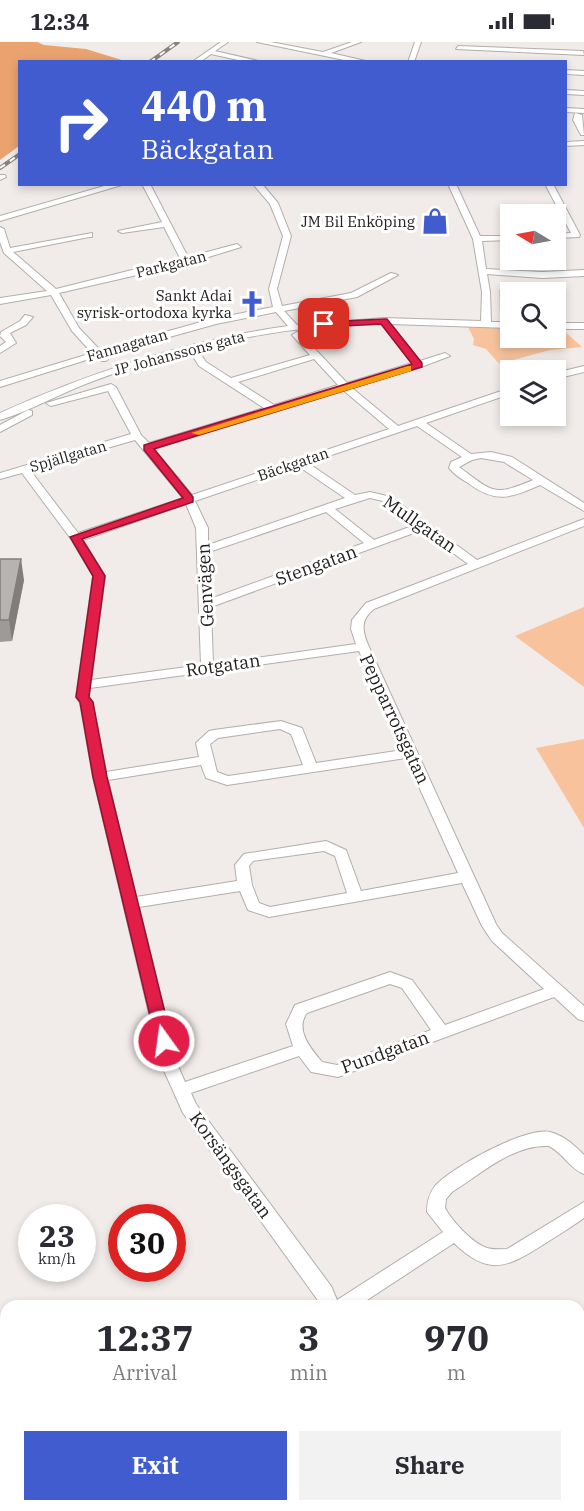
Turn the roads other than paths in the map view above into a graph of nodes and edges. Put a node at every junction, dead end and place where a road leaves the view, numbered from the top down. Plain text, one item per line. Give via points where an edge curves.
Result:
1 (225, 42) edge
2 (260, 42) edge
3 (287, 42) edge
4 (358, 42) edge
5 (418, 42) edge
6 (539, 43) edge
7 (278, 45) junction
8 (459, 45) edge
9 (535, 51) junction
10 (209, 52) junction
11 (583, 53) edge
12 (324, 54) junction
13 (456, 57) dead end
14 (198, 60) edge
15 (251, 60) edge
16 (356, 60) edge
17 (412, 60) edge
18 (567, 72) edge
19 (584, 72) edge
20 (567, 92) edge
21 (584, 93) edge
22 (581, 113) edge
23 (584, 133) edge
24 (584, 143) edge
25 (567, 144) edge
26 (111, 186) edge
27 (147, 186) edge
28 (259, 186) edge
29 (453, 186) edge
30 (550, 186) edge
31 (560, 204) edge
32 (0, 216) edge
33 (566, 216) edge
34 (168, 224) junction
35 (0, 230) edge
36 (122, 231) dead end
37 (566, 235) edge
38 (89, 236) dead end
39 (500, 238) edge
40 (477, 239) junction
41 (237, 247) dead end
42 (7, 251) junction
43 (186, 261) junction
44 (482, 271) junction
45 (584, 273) edge
46 (394, 275) dead end
47 (54, 292) junction
48 (0, 301) edge
49 (278, 309) junction
50 (28, 317) dead end
51 (384, 321) junction
52 (486, 324) junction
53 (500, 325) edge
54 (566, 326) edge
55 (584, 326) edge
56 (296, 331) junction
57 (0, 350) edge
58 (97, 354) junction
59 (315, 356) junction
60 (445, 356) dead end
61 (199, 358) dead end
62 (418, 365) junction
63 (584, 369) edge
64 (113, 370) junction
65 (566, 373) edge
66 (229, 382) junction
67 (0, 384) edge
68 (345, 387) junction
69 (500, 394) edge
70 (273, 409) junction
71 (0, 417) edge
72 (418, 422) junction
73 (0, 429) edge
74 (396, 429) junction
75 (137, 436) junction
76 (147, 447) junction
77 (469, 457) junction
78 (300, 462) junction
79 (24, 469) junction
80 (0, 476) edge
81 (541, 482) junction
82 (190, 499) junction
83 (353, 500) junction
84 (584, 508) edge
85 (329, 509) junction
86 (584, 522) edge
87 (424, 525) junction
88 (76, 537) junction
89 (373, 545) junction
90 (204, 550) junction
91 (477, 565) junction
92 (207, 604) junction
93 (363, 647) junction
94 (207, 667) junction
95 (83, 685) junction
96 (412, 753) junction
97 (206, 760) junction
98 (311, 768) junction
99 (100, 777) junction
100 (466, 877) junction
101 (245, 885) junction
102 (356, 897) junction
103 (130, 903) junction
104 (557, 990) junction
105 (584, 1015) edge
106 (441, 1032) junction
107 (302, 1049) junction
108 (181, 1090) junction
109 (584, 1167) edge
110 (584, 1209) edge
111 (455, 1233) junction
112 (328, 1300) edge
113 (353, 1300) edge

1 - 10 street
2 - 7 street
3 - 7 street
4 - 12 street
5 - 17 street
6 - 9 street
7 - 12 street
8 - 9 street
8 - 13 street
9 - 11 street
10 - 14 street
10 - 15 street
12 - 16 street
18 - 19 street
20 - 21 street
22 - 23 street via 577,120
24 - 25 street
26 - 32 street via 67,194
27 - 34 street
28 - 49 street via 274,203 287,236 274,279
29 - 40 street
30 - 31 street
33 - 37 street via 576,235
34 - 36 street
34 - 43 street
35 - 42 street
38 - 42 street
39 - 40 street
40 - 44 street
41 - 43 street, Parkgatan
42 - 47 street
43 - 47 street, Parkgatan
44 - 45 street
44 - 52 street
46 - 49 street, Fannagatan via 354,295
47 - 48 street, Parkgatan
47 - 58 street via 75,329
49 - 56 street
49 - 58 street, Fannagatan via 215,321
50 - 57 street via 6,332 11,343
51 - 52 street, JP Johanssons gata
51 - 56 street, JP Johanssons gata
51 - 62 street
52 - 53 street, JP Johanssons gata
54 - 55 street
56 - 59 street
56 - 64 street, JP Johanssons gata via 197,345
58 - 64 street
58 - 67 street, Fannagatan
59 - 66 street
59 - 68 street
60 - 62 street
61 - 66 street
62 - 68 street
63 - 65 street
64 - 71 street, JP Johanssons gata
66 - 70 street
68 - 70 street
68 - 74 street
69 - 72 street, Bäckgatan
70 - 76 street
72 - 74 street, Bäckgatan
72 - 77 street
73 - 75 street, Genvägen via 55,401 111,387
74 - 78 street, Bäckgatan
75 - 76 street, Genvägen
75 - 79 street, Spjällgatan
76 - 82 street, Genvägen
77 - 81 street via 486,453 503,456
77 - 81 street via 454,468 486,492 510,494
78 - 82 street, Bäckgatan
78 - 83 street
79 - 80 street, Spjällgatan
79 - 88 street, Korsängsgatan
81 - 84 street
82 - 88 street, Bäckgatan
82 - 90 street, Genvägen via 202,528
83 - 85 street, Mullgatan
83 - 87 street, Mullgatan via 382,496
85 - 89 street
85 - 90 street, Mullgatan
86 - 91 street, Pepparrotsgatan
87 - 89 street, Stengatan
87 - 91 street, Mullgatan
88 - 95 street, Korsängsgatan via 99,576
89 - 92 street, Stengatan
90 - 92 street, Genvägen
91 - 93 street, Pepparrotsgatan via 364,610 355,622
92 - 94 street, Genvägen
93 - 94 street, Rotgatan
93 - 96 street, Pepparrotsgatan
94 - 95 street, Rotgatan
95 - 99 street, Korsängsgatan via 82,697
96 - 98 street
96 - 100 street, Pepparrotsgatan
97 - 98 street via 211,774 227,781
97 - 98 street via 203,743 214,734 281,725 297,731
97 - 99 street
99 - 103 street, Korsängsgatan
100 - 102 street
100 - 104 street, Pepparrotsgatan via 497,937
101 - 102 street via 253,906 270,912
101 - 102 street via 242,865 249,857 326,846 341,853
101 - 103 street
103 - 108 street, Korsängsgatan via 170,1064
104 - 105 street, Pepparrotsgatan
104 - 106 street, Pundgatan
106 - 107 street, Pundgatan via 338,1071 317,1068
106 - 107 street, Pundgatan via 407,984 390,978 301,1009 293,1025
107 - 108 street
108 - 112 street, Korsängsgatan via 189,1108
109 - 111 street via 569,1150 549,1139 520,1142 438,1194 436,1212
110 - 111 street via 510,1256 498,1258 475,1253
111 - 113 street

